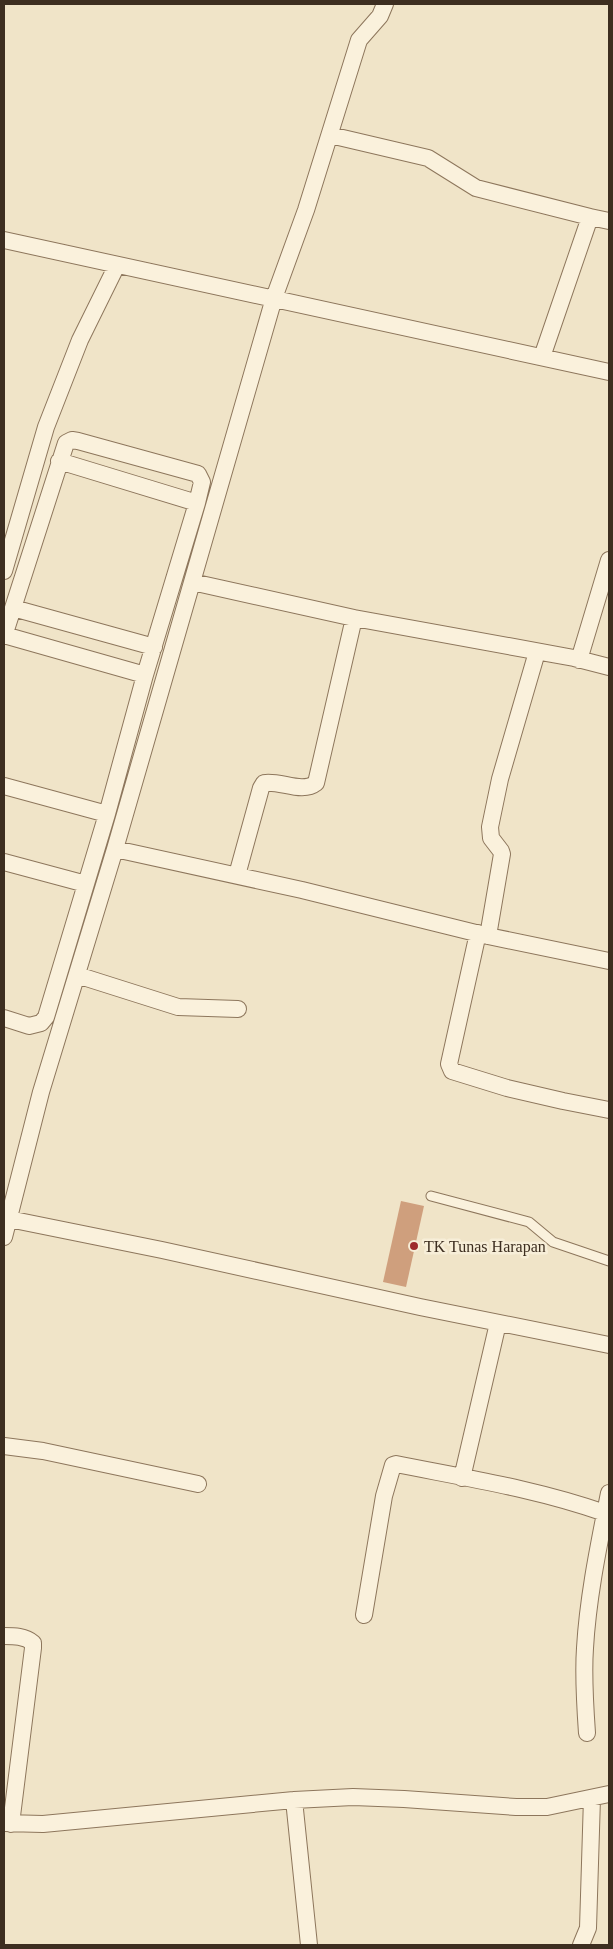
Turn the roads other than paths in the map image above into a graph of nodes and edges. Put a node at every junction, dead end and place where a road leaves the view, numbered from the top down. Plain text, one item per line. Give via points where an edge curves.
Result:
1 (385, 4) edge
2 (330, 134) junction
3 (590, 217) junction
4 (609, 221) edge
5 (4, 240) edge
6 (117, 265) junction
7 (274, 298) junction
8 (542, 357) junction
9 (609, 372) edge
10 (59, 461) junction
11 (197, 503) junction
12 (609, 560) edge
13 (4, 571) edge
14 (192, 582) junction
15 (13, 608) junction
16 (354, 618) junction
17 (4, 635) edge
18 (154, 647) junction
19 (537, 652) junction
20 (579, 660) junction
21 (609, 667) edge
22 (145, 675) junction
23 (4, 786) edge
24 (107, 814) junction
25 (115, 849) junction
26 (4, 862) edge
27 (237, 875) junction
28 (86, 884) junction
29 (483, 934) junction
30 (609, 961) edge
31 (76, 975) junction
32 (238, 1008) dead end
33 (4, 1018) edge
34 (609, 1110) edge
35 (430, 1196) dead end
36 (6, 1219) edge
37 (4, 1237) edge
38 (609, 1261) edge
39 (498, 1323) junction
40 (609, 1345) edge
41 (4, 1446) edge
42 (462, 1478) junction
43 (198, 1484) dead end
44 (609, 1493) edge
45 (605, 1513) junction
46 (364, 1615) dead end
47 (4, 1636) edge
48 (587, 1733) dead end
49 (609, 1794) edge
50 (592, 1798) junction
51 (294, 1800) junction
52 (7, 1824) edge
53 (308, 1945) edge
54 (581, 1945) edge

1 - 2 street via 380,16 358,40
2 - 3 street via 428,158 476,188
2 - 7 street
3 - 4 street
3 - 8 street
5 - 6 street
6 - 7 street
6 - 13 street via 80,340 50,418
7 - 8 street
7 - 14 street
8 - 9 street
10 - 11 street
10 - 11 street via 66,443 72,440 198,474 202,482
10 - 15 street
11 - 18 street
12 - 20 street
14 - 16 street
14 - 25 street
15 - 17 street
15 - 18 street
16 - 19 street
16 - 27 street via 316,783 304,787 264,783
17 - 22 street
18 - 22 street
19 - 20 street
19 - 29 street via 500,779 490,827 491,838 502,854
20 - 21 street
22 - 24 street
23 - 24 street
24 - 28 street
25 - 27 street
25 - 31 street
26 - 28 street
27 - 29 street
28 - 33 street via 46,1017 41,1023 29,1026
29 - 30 street
29 - 34 street via 449,1064 452,1071 507,1088
31 - 32 street via 178,1008
31 - 36 street
35 - 38 lane via 529,1222 553,1242
36 - 37 street
36 - 39 street
39 - 40 street
39 - 42 street
41 - 43 street via 43,1451
42 - 45 street via 537,1492
42 - 46 street via 393,1465 384,1496
44 - 45 street
45 - 48 street via 584,1649
47 - 52 street via 29,1639 33,1648
49 - 50 street
50 - 51 street via 547,1807 404,1798
50 - 54 street via 588,1928
51 - 52 street via 43,1824
51 - 53 street

